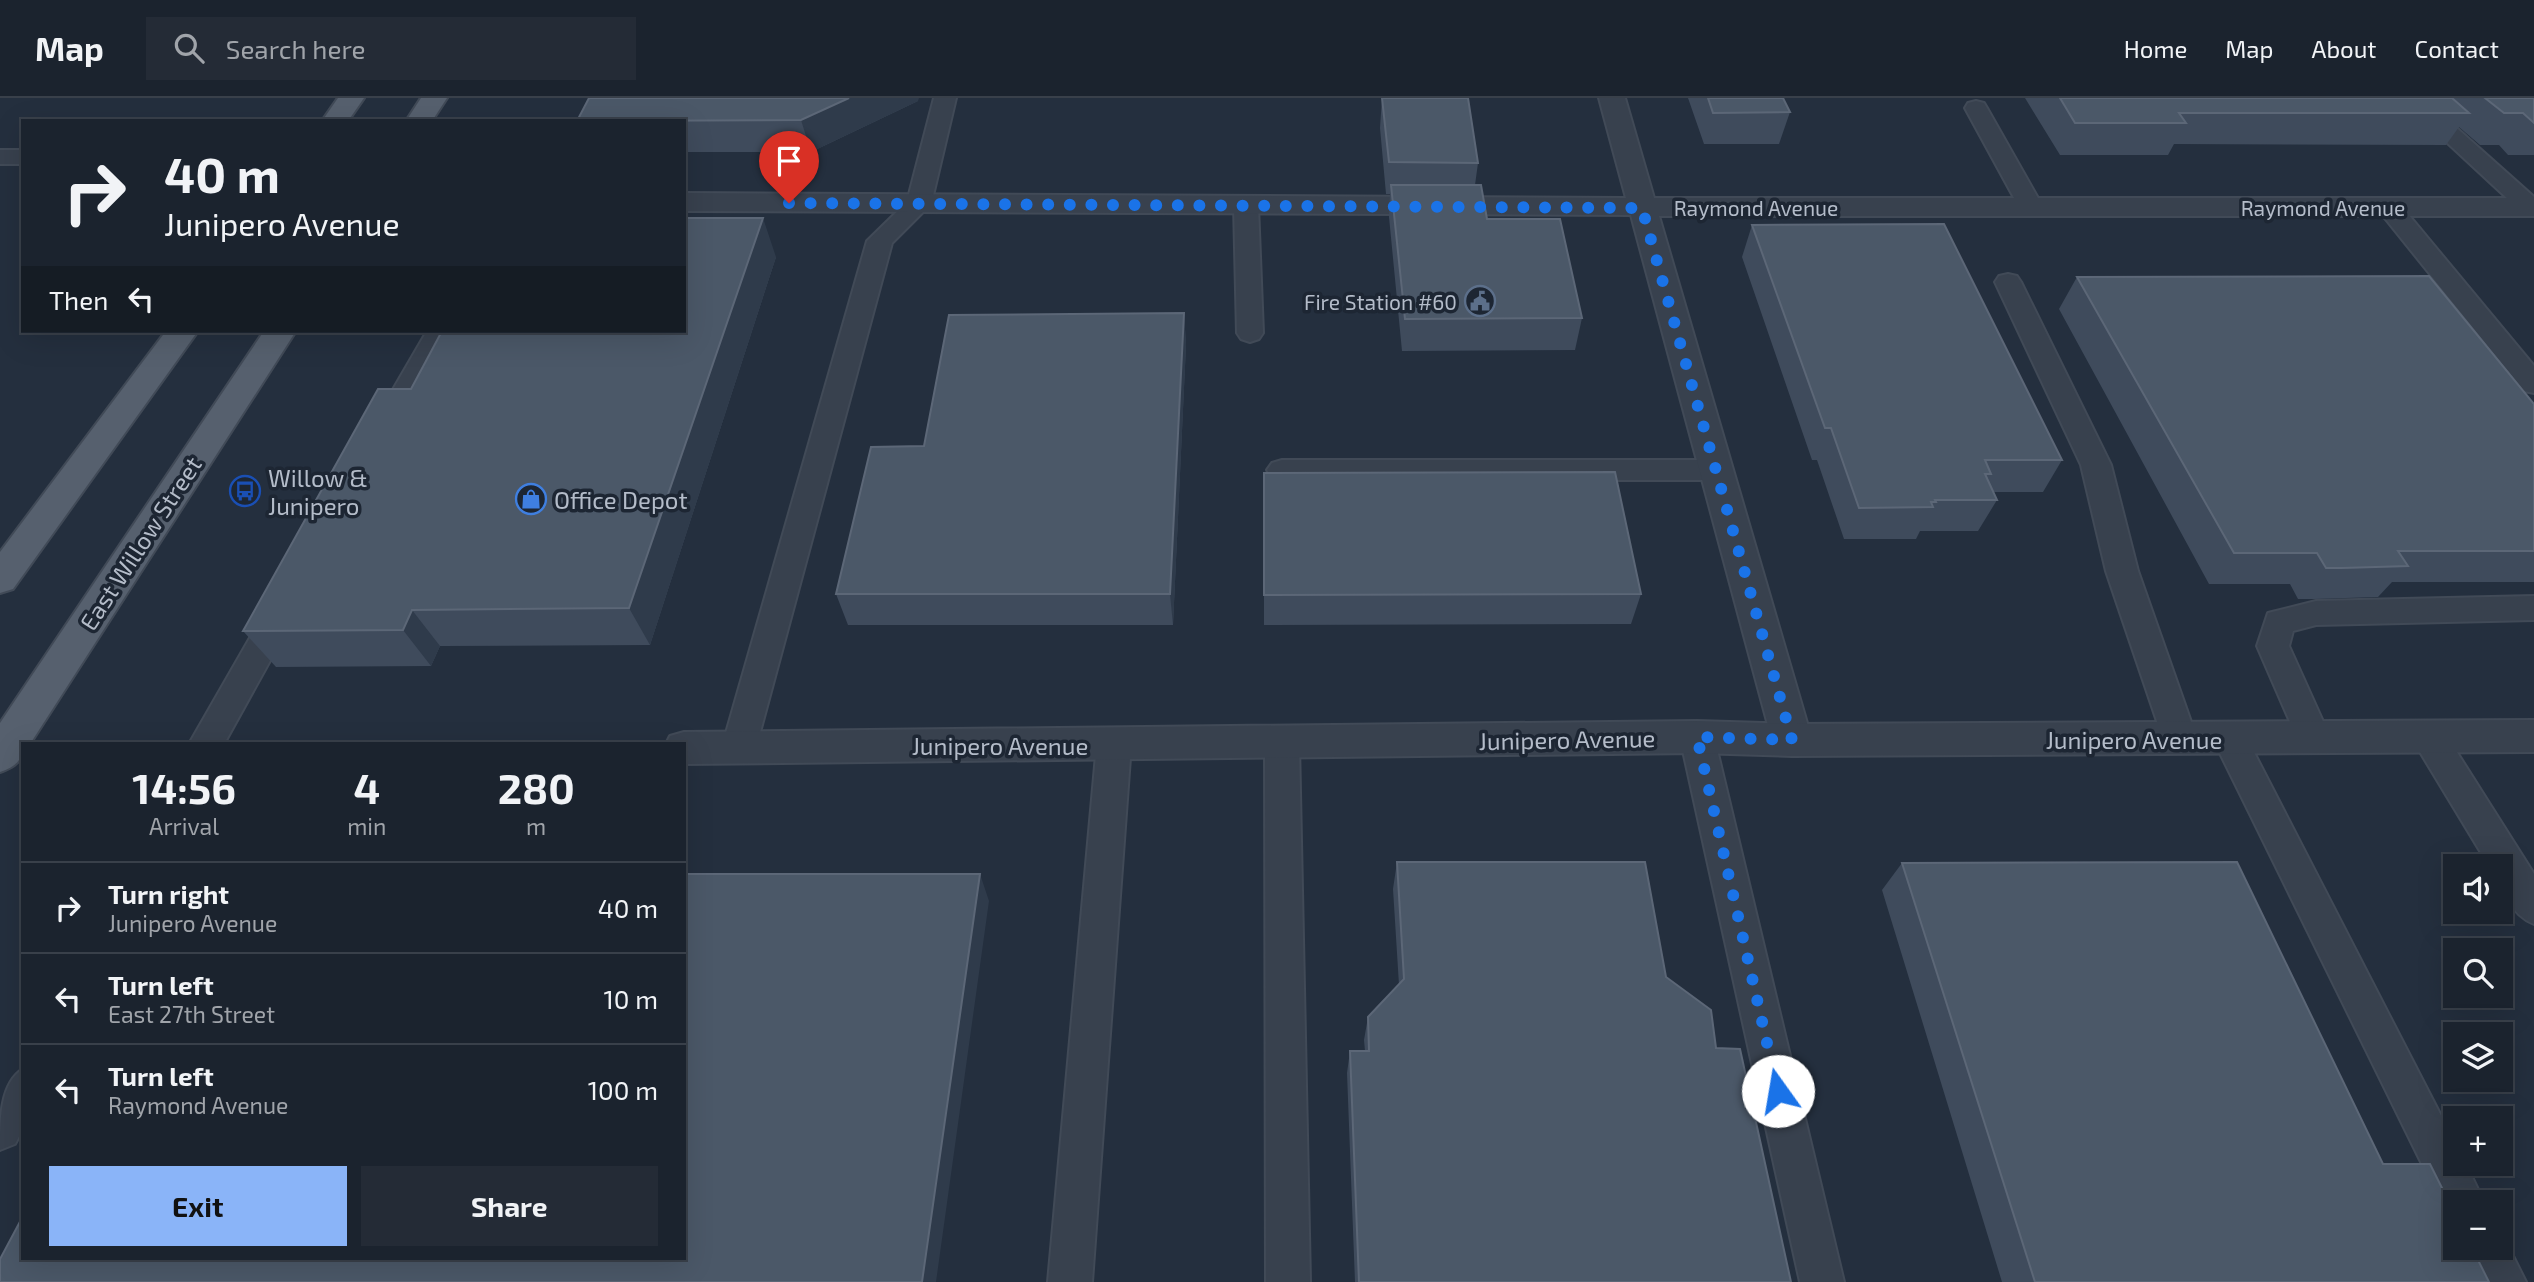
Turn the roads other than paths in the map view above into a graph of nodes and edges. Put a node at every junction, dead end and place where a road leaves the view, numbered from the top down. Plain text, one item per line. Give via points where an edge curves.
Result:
1 (351, 98) edge
2 (434, 98) edge
3 (945, 98) edge
4 (1612, 98) edge
5 (2410, 98) edge
6 (1976, 108) dead end
7 (336, 119) edge
8 (420, 119) edge
9 (0, 157) edge
10 (21, 157) edge
11 (686, 202) edge
12 (919, 204) junction
13 (1246, 205) junction
14 (2032, 207) junction
15 (2389, 207) junction
16 (2533, 207) edge
17 (1642, 208) junction
18 (2008, 282) dead end
19 (181, 333) edge
20 (279, 333) edge
21 (439, 333) edge
22 (1250, 333) dead end
23 (2534, 384) edge
24 (371, 452) edge
25 (1282, 470) edge
26 (1714, 470) junction
27 (0, 579) edge
28 (295, 586) edge
29 (2534, 608) edge
30 (2534, 736) edge
31 (1697, 737) junction
32 (2313, 737) junction
33 (2429, 737) junction
34 (2180, 739) junction
35 (2230, 739) junction
36 (1792, 740) junction
37 (207, 742) edge
38 (1282, 743) junction
39 (1114, 744) junction
40 (9, 746) edge
41 (740, 747) junction
42 (686, 748) edge
43 (2534, 907) edge
44 (21, 1093) edge
45 (0, 1130) edge
46 (2457, 1190) edge
47 (2492, 1260) edge
48 (1070, 1282) edge
49 (1288, 1282) edge
50 (1822, 1282) edge
51 (2504, 1282) edge

1 - 7 main road
2 - 8 main road
3 - 12 lane
4 - 17 street
5 - 16 lane
6 - 14 lane
9 - 10 lane
11 - 12 street, Raymond Avenue
12 - 13 street, Raymond Avenue
12 - 41 lane via 880,241
13 - 17 street, Raymond Avenue
13 - 22 lane
14 - 15 street, Raymond Avenue
14 - 17 street, Raymond Avenue
15 - 16 street, Raymond Avenue
15 - 23 lane
17 - 26 street
18 - 34 lane via 2096,465 2122,571
19 - 27 main road
20 - 40 main road, East Willow Street
21 - 24 lane
25 - 26 lane
26 - 36 street
28 - 37 lane
29 - 32 lane via 2316,612 2279,622 2273,646
30 - 33 street, Junipero Avenue
31 - 36 street, Junipero Avenue
31 - 38 street, Junipero Avenue
31 - 50 lane
32 - 33 street, Junipero Avenue
32 - 35 street, Junipero Avenue
33 - 43 lane
34 - 35 street, Junipero Avenue
34 - 36 street, Junipero Avenue
35 - 46 lane
38 - 39 street, Junipero Avenue
38 - 49 lane
39 - 41 street, Junipero Avenue
39 - 48 lane
41 - 42 street, Junipero Avenue
44 - 45 lane
47 - 51 lane

